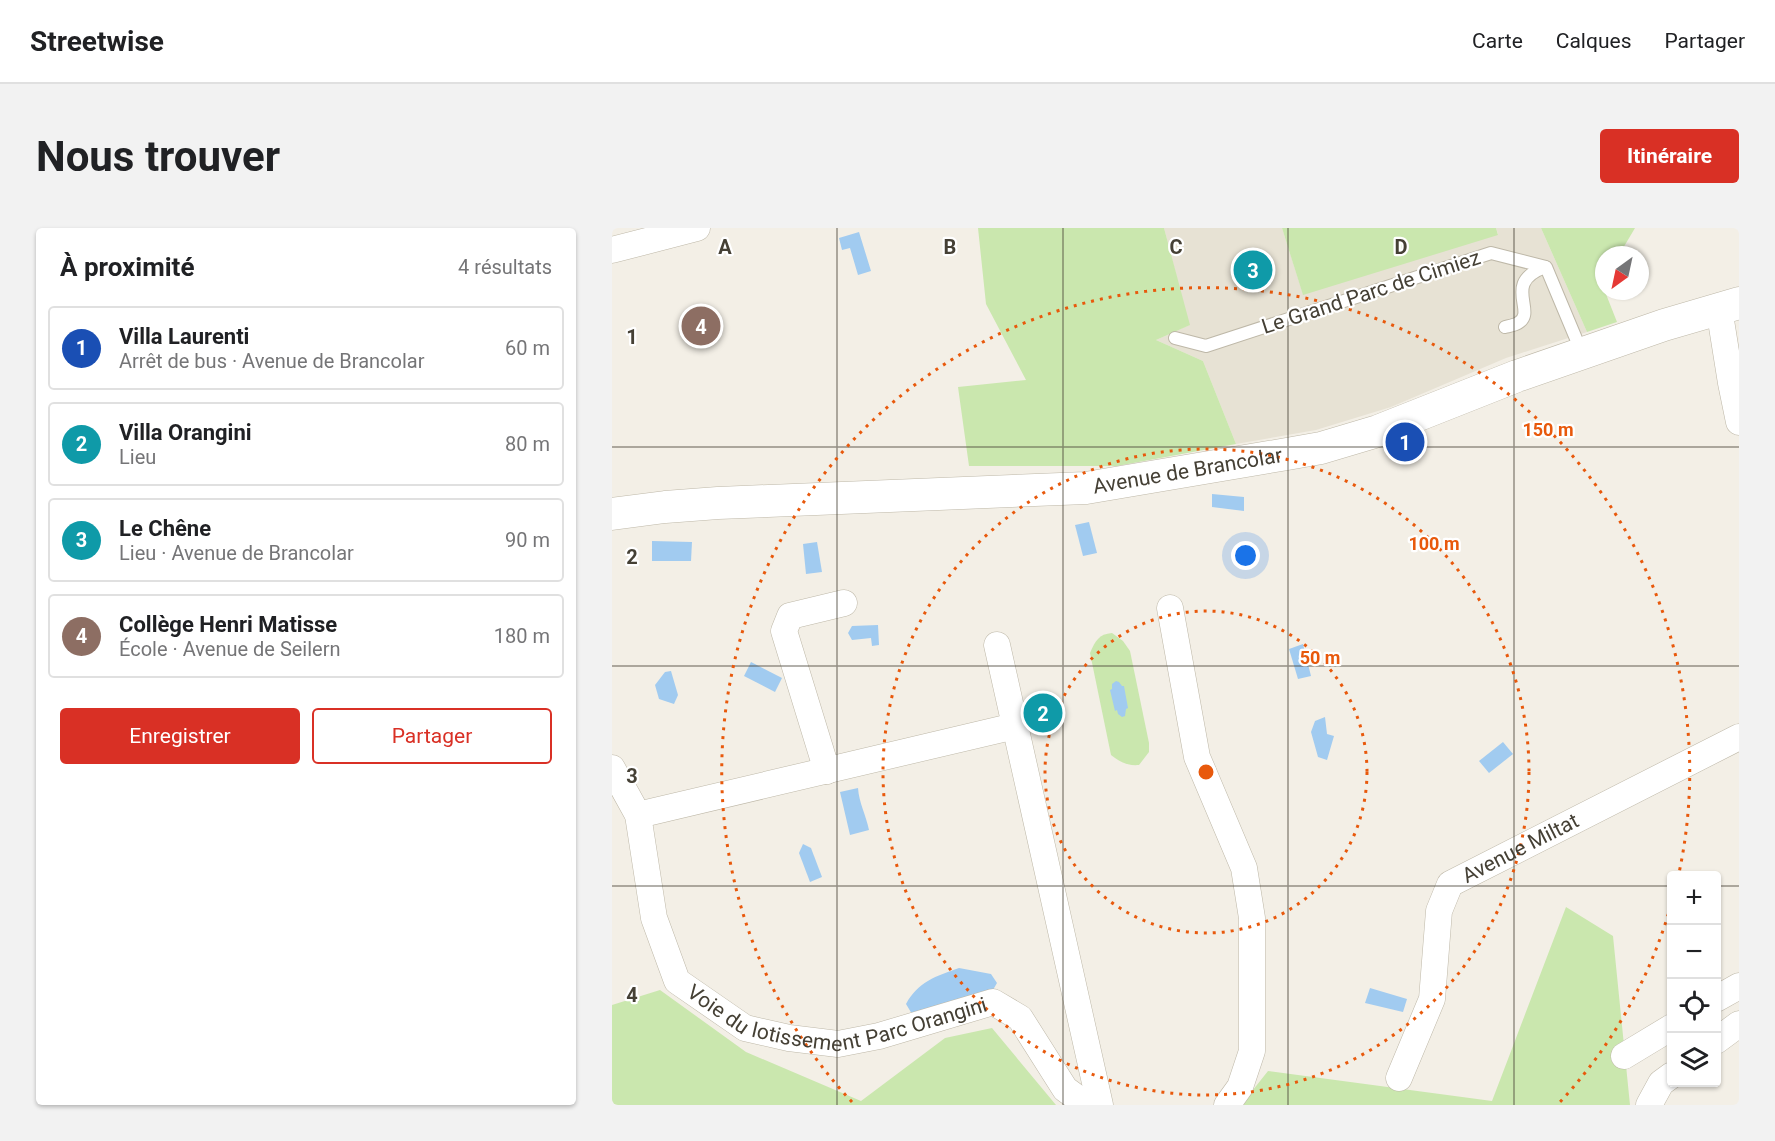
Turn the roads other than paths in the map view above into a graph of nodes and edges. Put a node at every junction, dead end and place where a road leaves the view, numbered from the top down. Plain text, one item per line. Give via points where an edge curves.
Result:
1 (697, 228) edge
2 (612, 250) edge
3 (1546, 267) junction
4 (1729, 306) edge
5 (1505, 327) dead end
6 (1175, 338) dead end
7 (1582, 354) junction
8 (1739, 422) edge
9 (612, 514) edge
10 (844, 603) dead end
11 (1170, 608) dead end
12 (997, 645) dead end
13 (1015, 726) junction
14 (1739, 737) edge
15 (612, 768) edge
16 (827, 771) junction
17 (638, 815) junction
18 (1739, 986) edge
19 (1721, 996) edge
20 (1739, 1024) edge
21 (1667, 1029) edge
22 (1721, 1037) edge
23 (1624, 1056) dead end
24 (1399, 1078) dead end
25 (1667, 1078) edge
26 (1088, 1105) edge
27 (1100, 1105) edge
28 (1227, 1105) edge
29 (1649, 1105) edge

1 - 2 street
3 - 5 lane via 1532,272 1521,291 1526,312 1522,320
3 - 6 lane, Le Grand Parc de Cimiez via 1491,253 1206,346
3 - 7 lane
4 - 7 street, Avenue de Brancolar
4 - 8 street via 1731,383
7 - 9 street, Avenue de Brancolar via 1353,439 1149,478 1056,490 718,503
10 - 16 street via 790,616 784,631
11 - 28 street via 1197,757 1244,868 1252,918 1252,1051 1240,1087
12 - 13 street
13 - 16 street
13 - 27 street
14 - 24 street, Avenue Miltat via 1450,884 1439,911 1432,999
15 - 17 street, Voie du lotissement Parc Orangini
16 - 17 street
17 - 26 street, Voie du lotissement Parc Orangini via 654,918 677,981 745,1028 838,1044 879,1036 993,1002 1020,1018 1065,1089
18 - 19 street
20 - 22 street
21 - 23 street
25 - 29 street

